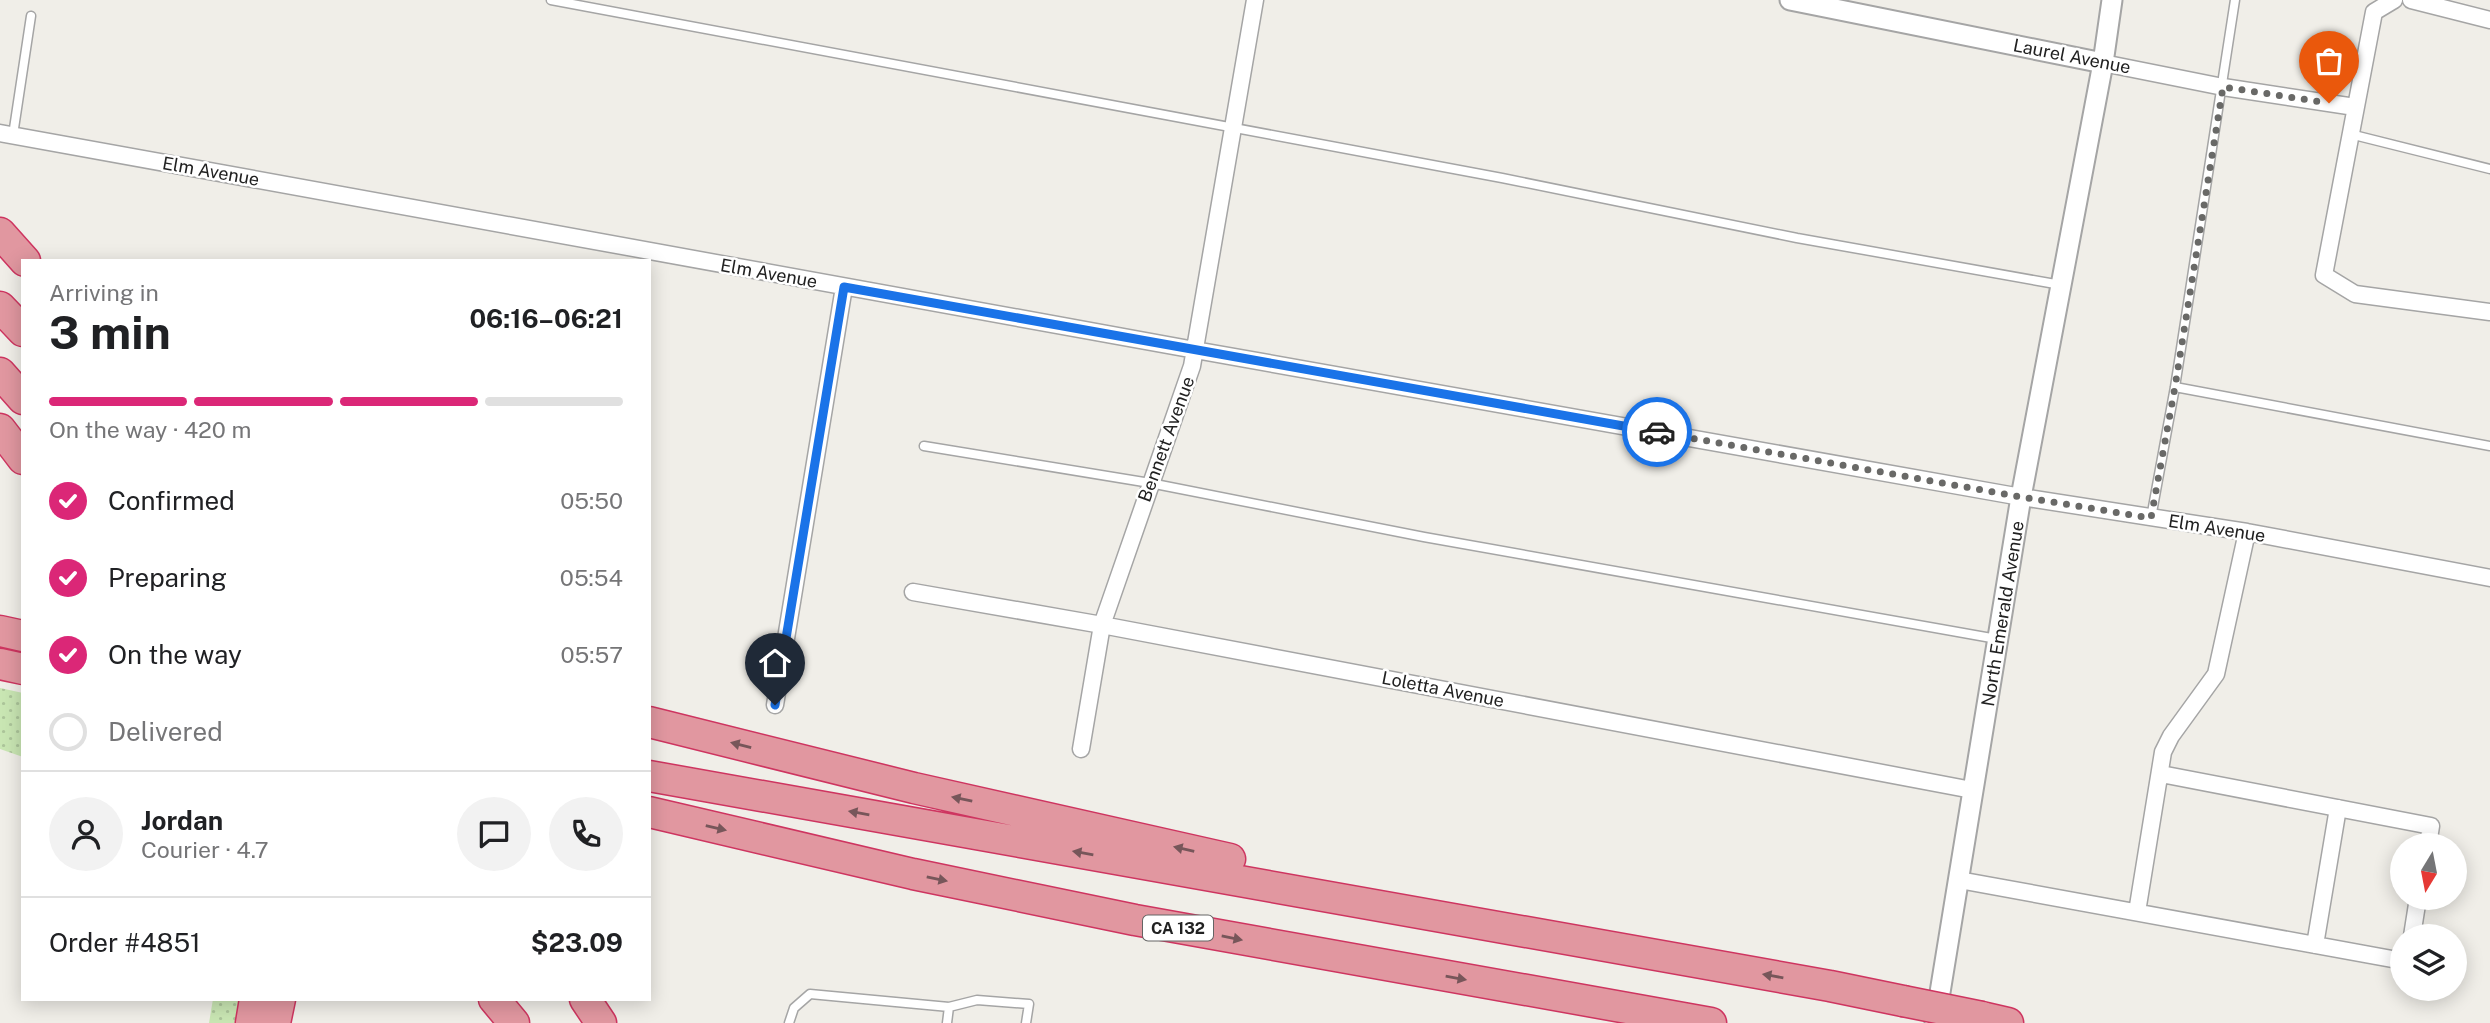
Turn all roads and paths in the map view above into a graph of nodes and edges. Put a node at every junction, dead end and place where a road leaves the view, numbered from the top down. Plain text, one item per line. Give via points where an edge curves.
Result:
1 (551, 0) edge
2 (1255, 0) edge
3 (1790, 0) edge
4 (2112, 0) edge
5 (2235, 0) edge
6 (2395, 0) edge
7 (2412, 0) edge
8 (31, 16) dead end
9 (2490, 20) edge
10 (2103, 62) junction
11 (2223, 87) junction
12 (2356, 107) junction
13 (1233, 128) junction
14 (6, 134) edge
15 (2350, 134) junction
16 (2490, 169) edge
17 (0, 233) edge
18 (23, 259) edge
19 (2061, 285) junction
20 (844, 287) junction
21 (0, 307) edge
22 (2490, 312) edge
23 (21, 329) edge
24 (1195, 350) junction
25 (0, 373) edge
26 (2175, 387) junction
27 (21, 397) edge
28 (0, 429) edge
29 (924, 446) dead end
30 (2490, 446) edge
31 (21, 456) edge
32 (1150, 483) junction
33 (2021, 497) junction
34 (2151, 518) junction
35 (2247, 532) junction
36 (2490, 578) edge
37 (913, 592) dead end
38 (1102, 625) junction
39 (0, 631) edge
40 (21, 636) edge
41 (1997, 639) junction
42 (0, 664) edge
43 (21, 669) edge
44 (775, 705) dead end
45 (651, 723) edge
46 (1081, 749) dead end
47 (2161, 774) junction
48 (651, 776) edge
49 (1972, 790) junction
50 (2338, 808) junction
51 (651, 812) edge
52 (2430, 833) edge
53 (1959, 880) junction
54 (2137, 912) junction
55 (2315, 945) junction
56 (1633, 951) junction
57 (2390, 959) edge
58 (256, 1001) edge
59 (280, 1001) edge
60 (496, 1001) edge
61 (517, 1001) edge
62 (586, 1001) edge
63 (949, 1007) junction
64 (1995, 1020) edge
65 (251, 1023) edge
66 (275, 1023) edge
67 (514, 1023) edge
68 (532, 1023) edge
69 (601, 1023) edge
70 (789, 1023) edge
71 (947, 1023) edge
72 (1026, 1023) edge
73 (1711, 1023) edge
74 (1935, 1023) edge

1 - 13 lane
2 - 13 street, Bennett Avenue
3 - 10 street, Laurel Avenue
4 - 10 street, North Emerald Avenue
5 - 11 lane
6 - 12 street via 2374,12
7 - 9 street
8 - 14 lane
10 - 11 street, Laurel Avenue
10 - 19 street, North Emerald Avenue
11 - 12 street, Laurel Avenue
11 - 26 lane
12 - 15 street
13 - 19 lane
13 - 24 street, Bennett Avenue
14 - 20 street, Elm Avenue
15 - 16 lane
15 - 22 street via 2324,275 2355,294
17 - 18 highway
19 - 33 street, North Emerald Avenue
20 - 24 street, Elm Avenue
20 - 44 street
21 - 23 highway
24 - 32 street, Bennett Avenue
24 - 33 street, Elm Avenue
25 - 27 highway
26 - 30 lane
26 - 34 lane
28 - 31 highway
29 - 32 lane
32 - 38 street, Bennett Avenue
32 - 41 lane via 1437,540
33 - 34 street, Elm Avenue
33 - 41 street, North Emerald Avenue
34 - 35 street, Elm Avenue
35 - 36 street, Elm Avenue
35 - 47 street via 2220,664 2171,736 2163,752
37 - 38 street, Loletta Avenue
38 - 46 street, Bennett Avenue
38 - 49 street, Loletta Avenue
39 - 40 highway
41 - 49 street, North Emerald Avenue
42 - 43 highway
56 -> 45 highway via 928,792
47 - 50 street
47 - 54 street
56 -> 48 highway
49 - 53 street, North Emerald Avenue
50 - 52 street via 2431,826
50 - 55 street
51 -> 73 highway, CA 132 via 1135,920
53 - 54 street
53 - 74 street, North Emerald Avenue
54 - 55 street
55 - 57 street
64 -> 56 highway, bridge
58 - 65 highway
59 - 66 highway
60 - 67 highway
61 - 68 highway
62 - 69 highway
63 - 70 lane via 810,994 793,1008
63 - 71 lane
63 - 72 lane via 977,1000 1029,1004

